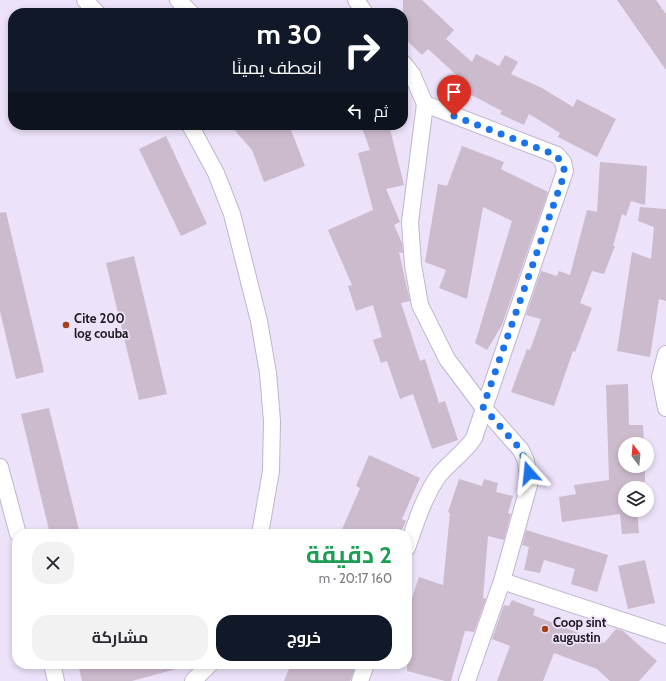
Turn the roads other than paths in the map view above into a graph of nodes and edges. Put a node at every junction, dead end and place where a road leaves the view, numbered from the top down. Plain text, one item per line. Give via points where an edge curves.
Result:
1 (85, 0) edge
2 (178, 0) edge
3 (92, 8) edge
4 (186, 8) edge
5 (408, 69) edge
6 (425, 104) junction
7 (193, 130) edge
8 (666, 354) edge
9 (483, 407) junction
10 (666, 408) edge
11 (0, 467) edge
12 (17, 529) edge
13 (261, 529) edge
14 (412, 534) edge
15 (502, 581) junction
16 (666, 635) edge
17 (53, 669) edge
18 (205, 669) edge
19 (364, 669) edge
20 (56, 681) edge
21 (193, 681) edge
22 (360, 681) edge
23 (467, 681) edge

1 - 3 street
2 - 4 street
5 - 6 street
6 - 9 street via 410,222 413,265 420,305 447,359
6 - 9 street via 556,155 564,166 564,175
7 - 13 street via 216,173 232,214 259,321 268,373 272,421 270,471
8 - 10 street via 660,377
9 - 14 street via 474,438 467,449 440,475
9 - 15 street via 521,450 529,473 529,485
11 - 12 street
15 - 16 street
15 - 23 street
17 - 20 street
18 - 21 street
19 - 22 street

